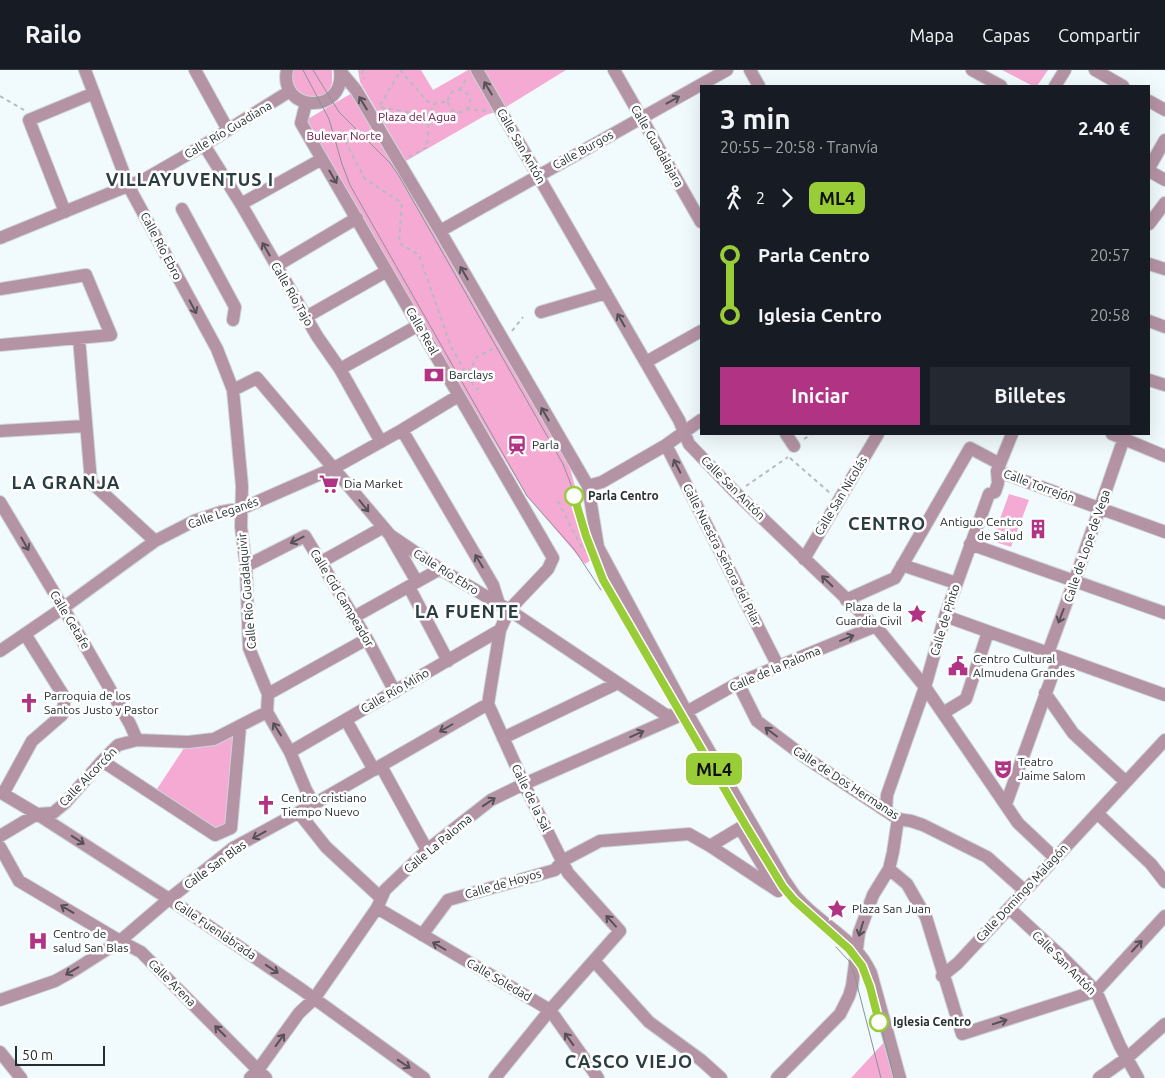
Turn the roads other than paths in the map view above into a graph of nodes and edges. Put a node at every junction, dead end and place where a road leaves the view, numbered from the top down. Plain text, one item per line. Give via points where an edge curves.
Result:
1 (85, 70) edge
2 (195, 70) edge
3 (276, 70) edge
4 (614, 70) edge
5 (727, 70) edge
6 (750, 70) edge
7 (1065, 70) edge
8 (1095, 70) edge
9 (340, 71) edge
10 (472, 73) edge
11 (977, 78) edge
12 (288, 81) edge
13 (700, 85) edge
14 (700, 85) edge
15 (758, 85) edge
16 (998, 85) edge
17 (1056, 85) edge
18 (1121, 85) edge
19 (94, 93) junction
20 (1150, 102) edge
21 (306, 103) junction
22 (1165, 110) edge
23 (641, 118) junction
24 (228, 130) junction
25 (1165, 140) edge
26 (204, 145) junction
27 (322, 159) junction
28 (1150, 167) edge
29 (1150, 170) edge
30 (538, 175) junction
31 (1165, 180) edge
32 (129, 187) junction
33 (241, 204) junction
34 (182, 209) dead end
35 (1163, 209) edge
36 (65, 212) junction
37 (357, 218) junction
38 (700, 220) edge
39 (1150, 223) edge
40 (440, 230) junction
41 (0, 238) edge
42 (1150, 264) edge
43 (276, 266) junction
44 (1165, 269) edge
45 (387, 271) junction
46 (0, 290) edge
47 (606, 293) junction
48 (541, 312) dead end
49 (306, 317) junction
50 (233, 320) dead end
51 (1150, 322) edge
52 (419, 326) junction
53 (1165, 327) edge
54 (700, 331) edge
55 (79, 338) junction
56 (0, 345) edge
57 (646, 362) junction
58 (340, 369) junction
59 (1150, 380) edge
60 (1165, 385) edge
61 (233, 390) junction
62 (458, 396) junction
63 (700, 421) edge
64 (86, 426) junction
65 (402, 430) junction
66 (0, 431) edge
67 (684, 431) junction
68 (786, 435) edge
69 (877, 435) edge
70 (1012, 435) edge
71 (1118, 436) edge
72 (382, 442) junction
73 (666, 445) junction
74 (791, 451) road end
75 (1165, 456) edge
76 (998, 467) junction
77 (334, 468) junction
78 (588, 486) junction
79 (0, 502) edge
80 (243, 508) junction
81 (1100, 509) junction
82 (386, 532) junction
83 (1165, 532) edge
84 (155, 541) junction
85 (970, 544) junction
86 (804, 559) junction
87 (321, 562) junction
88 (902, 565) junction
89 (246, 566) junction
90 (440, 569) junction
91 (1075, 581) junction
92 (956, 583) junction
93 (413, 584) junction
94 (846, 600) junction
95 (504, 607) junction
96 (63, 608) junction
97 (1165, 613) edge
98 (945, 616) junction
99 (354, 617) junction
100 (876, 626) junction
101 (500, 630) junction
102 (988, 632) junction
103 (24, 634) junction
104 (367, 639) junction
105 (2, 644) edge
106 (1053, 655) junction
107 (448, 661) junction
108 (778, 666) junction
109 (618, 683) junction
110 (738, 683) junction
111 (925, 686) junction
112 (395, 692) junction
113 (1045, 693) junction
114 (268, 694) junction
115 (1165, 695) edge
116 (488, 704) junction
117 (266, 712) junction
118 (943, 713) junction
119 (681, 714) junction
120 (346, 720) junction
121 (240, 727) junction
122 (503, 738) junction
123 (137, 740) junction
124 (1163, 746) edge
125 (290, 752) junction
126 (102, 761) junction
127 (378, 768) junction
128 (1126, 782) junction
129 (524, 784) junction
130 (1, 793) edge
131 (314, 804) junction
132 (1006, 804) junction
133 (886, 811) junction
134 (1099, 811) junction
135 (300, 813) junction
136 (37, 814) junction
137 (898, 820) junction
138 (0, 836) edge
139 (710, 846) junction
140 (0, 847) edge
141 (426, 850) junction
142 (1055, 858) junction
143 (562, 861) junction
144 (888, 869) junction
145 (1165, 882) edge
146 (783, 887) junction
147 (1025, 891) junction
148 (169, 899) junction
149 (379, 903) junction
150 (1008, 908) junction
151 (1165, 916) edge
152 (422, 935) junction
153 (120, 941) junction
154 (856, 949) junction
155 (594, 961) junction
156 (942, 976) junction
157 (1096, 991) junction
158 (314, 999) junction
159 (0, 1000) edge
160 (550, 1010) junction
161 (1165, 1024) edge
162 (0, 1052) edge
163 (1127, 1058) junction
164 (258, 1075) edge
165 (21, 1078) edge
166 (424, 1078) edge
167 (495, 1078) edge
168 (598, 1078) edge
169 (721, 1078) edge
170 (777, 1078) edge
171 (900, 1078) edge
172 (1100, 1078) edge
173 (1138, 1078) edge

1 - 19 street, Calle Río Ebro
2 - 24 street
3 - 12 street
4 - 23 street, Calle Guadalajara
14 -> 5 street, Calle Burgos
6 - 15 street
7 - 17 street
8 - 18 street
9 - 21 street via 339,87 329,99
40 -> 9 street via 356,90
30 -> 10 street, Calle San Antón via 501,110
11 - 16 street
12 - 21 street via 294,96
12 - 24 street, Calle Río Guadiana
23 -> 13 street, Calle Burgos
19 - 32 street, Calle Río Ebro
19 - 36 street via 29,120
20 - 22 street
21 - 27 street, Calle Real via 301,123
23 - 30 street, Calle Burgos
23 - 38 street, Calle Guadalajara
24 - 26 street, Calle Río Guadiana
25 - 28 street
26 - 32 street, Calle Río Guadiana
26 - 33 street, Calle Río Tajo
27 - 33 street
27 -> 37 street, Calle Real
29 - 31 street
30 - 40 street, Calle Burgos
30 - 47 street, Calle San Antón
32 - 36 street, Calle Río Guadiana
32 -> 61 street, Calle Río Ebro via 216,350
43 -> 33 street, Calle Río Tajo
34 - 50 street via 235,308
35 - 39 street
36 - 41 street, Calle Río Guadiana
37 - 43 street
37 - 45 street, Calle Real
78 -> 40 street
42 - 44 street
43 - 49 street, Calle Río Tajo
45 - 49 street
45 - 52 street, Calle Real
46 - 55 street via 86,274 111,335
47 - 48 street
57 -> 47 street, Calle San Antón
49 - 58 street, Calle Río Tajo
51 - 53 street
52 - 58 street
52 - 62 street, Calle Real
54 - 57 street
55 - 56 street
55 - 64 street
57 - 67 street, Calle San Antón
58 - 72 street, Calle Río Tajo
59 - 60 street
61 - 77 street, Calle Río Ebro via 258,378
61 - 80 street, Calle Río Guadalquivir
62 - 65 street, Calle Leganés
62 - 95 street, Calle Real via 553,558 548,569
63 - 67 street
64 - 66 street
64 - 84 street via 91,482
65 - 72 street, Calle Leganés
95 -> 65 street
67 - 73 street
67 - 86 street, Calle San Antón via 689,444
68 - 74 street
69 - 86 street, Calle San Nicolás
70 - 76 street, Calle de Pinto
71 - 75 street
71 - 81 street, Calle de Lope de Vega
72 - 77 street, Calle Leganés
73 - 78 street via 602,482
108 -> 73 street, Calle Nuestra Señora del Pilar
76 - 81 street, Calle Torrejón
76 - 85 street, Calle de Pinto via 995,492 989,494
76 - 88 street, Calle Torrejón via 970,448
77 - 80 street, Calle Leganés
77 -> 82 street, Calle Río Ebro
78 - 119 street via 598,548
79 -> 96 street, Calle Getafe
80 - 84 street, Calle Leganés via 194,521
80 - 89 street, Calle Río Guadalquivir via 241,527
81 - 83 street, Calle Torrejón
81 - 91 street, Calle de Lope de Vega
82 - 87 street
82 - 90 street, Calle Río Ebro
82 - 93 street
84 - 96 street, Calle Leganés
85 - 91 street
85 - 92 street, Calle de Pinto
94 -> 86 street, Calle San Antón
87 -> 89 street, Calle Cid Campeador via 305,536
87 - 99 street, Calle Cid Campeador
88 - 92 street
88 - 94 street via 895,578
89 - 114 street, Calle Río Guadalquivir via 249,648
90 - 93 street
90 - 95 street, Calle Río Ebro
91 - 97 street
91 -> 106 street, Calle de Lope de Vega
92 - 98 street, Calle de Pinto
93 - 99 street
93 - 107 street
94 - 100 street, Calle San Antón
95 - 101 street
95 - 109 street, Calle Río Ebro
96 - 103 street, Calle Leganés
96 - 123 street, Calle Getafe
98 - 102 street
98 - 111 street, Calle de Pinto
99 - 104 street, Calle Cid Campeador
108 -> 100 street, Calle de la Paloma
100 - 111 street, Calle San Antón
101 - 107 street, Calle Río Miño
101 - 116 street
102 - 106 street
102 - 118 street via 966,699
103 - 105 street, Calle Leganés
103 - 130 street via 65,698 62,715 32,741
104 - 112 street, Calle Cid Campeador
104 - 114 street
106 - 113 street, Calle de Lope de Vega
106 - 115 street
107 - 112 street, Calle Río Miño
108 - 110 street, Calle de la Paloma
109 - 119 street, Calle Río Ebro via 666,715
109 - 122 street
110 - 119 street, Calle de la Paloma
133 -> 110 street, Calle de Dos Hermanas via 757,721
111 - 118 street, Calle San Antón
111 - 133 street, Calle de Pinto via 887,795
112 - 120 street, Calle Río Miño
113 - 128 street via 1073,733
113 - 132 street, Calle de Lope de Vega
114 - 117 street, Calle Río Guadalquivir
116 - 122 street, Calle de la Sal
116 -> 127 street, Calle San Blas
117 - 121 street, Calle Alcorcón
125 -> 117 street
118 - 132 street, Calle San Antón
129 -> 119 street, Calle La Paloma
119 - 146 street
120 - 125 street, Calle Río Miño
120 - 127 street
121 - 123 street, Calle Alcorcón via 214,740
121 - 126 street via 231,828 215,835
122 - 129 street, Calle de la Sal
123 - 126 street, Calle Alcorcón via 118,745
124 - 128 street, Calle Domingo Malagón
125 - 131 street
126 - 136 street, Calle Alcorcón via 53,813
127 - 131 street, Calle San Blas
127 - 141 street
128 - 134 street, Calle Domingo Malagón
141 -> 129 street, Calle La Paloma via 491,800
129 - 143 street, Calle de la Sal
130 - 136 street, Calle Fuenlabrada
131 - 135 street, Calle San Blas
132 - 142 street, Calle San Antón via 1018,823
133 - 137 street, Calle de Dos Hermanas
134 - 142 street, Calle Domingo Malagón
134 - 145 street
135 -> 148 street, Calle San Blas via 234,848
135 - 149 street, Calle Soledad via 326,847
136 - 138 street, Calle Alcorcón
136 -> 148 street, Calle Fuenlabrada
137 - 144 street
137 - 147 street, Calle de Dos Hermanas via 923,825 987,857
139 - 143 street, Calle de Hoyos via 689,834 600,840
139 - 146 street, Calle de Hoyos
139 - 146 street via 740,828
153 -> 140 street, Calle Arena via 19,881
141 - 149 street, Calle La Paloma via 386,890
142 - 147 street, Calle Domingo Malagón
143 - 152 street, Calle de Hoyos via 555,870 448,900
155 -> 143 street, Calle de la Sal via 620,931 568,873
144 -> 154 street via 873,895
144 - 156 street via 907,884 926,917
146 - 154 street
147 - 150 street, Calle Domingo Malagón
148 - 153 street, Calle San Blas
148 -> 158 street, Calle Fuenlabrada
149 - 152 street, Calle Soledad
149 - 158 street, Calle La Paloma
150 - 156 street, Calle Domingo Malagón
150 - 157 street, Calle San Antón
157 -> 151 street
160 -> 152 street, Calle Soledad
153 -> 159 street, Calle San Blas via 55,981
164 -> 153 street, Calle Arena via 141,952
154 - 170 street via 852,986 840,1014
154 - 171 street via 871,973
155 - 160 street, Calle de la Sal
155 - 169 street via 649,1022
156 -> 157 street via 962,1034
157 - 163 street, Calle San Antón
164 -> 158 street, Calle La Paloma via 299,1013
158 -> 166 street, Calle Fuenlabrada
160 - 167 street, Calle de la Sal
168 -> 160 street, Calle Soledad
161 - 163 street
162 - 165 street
163 - 172 street
163 - 173 street, Calle San Antón

